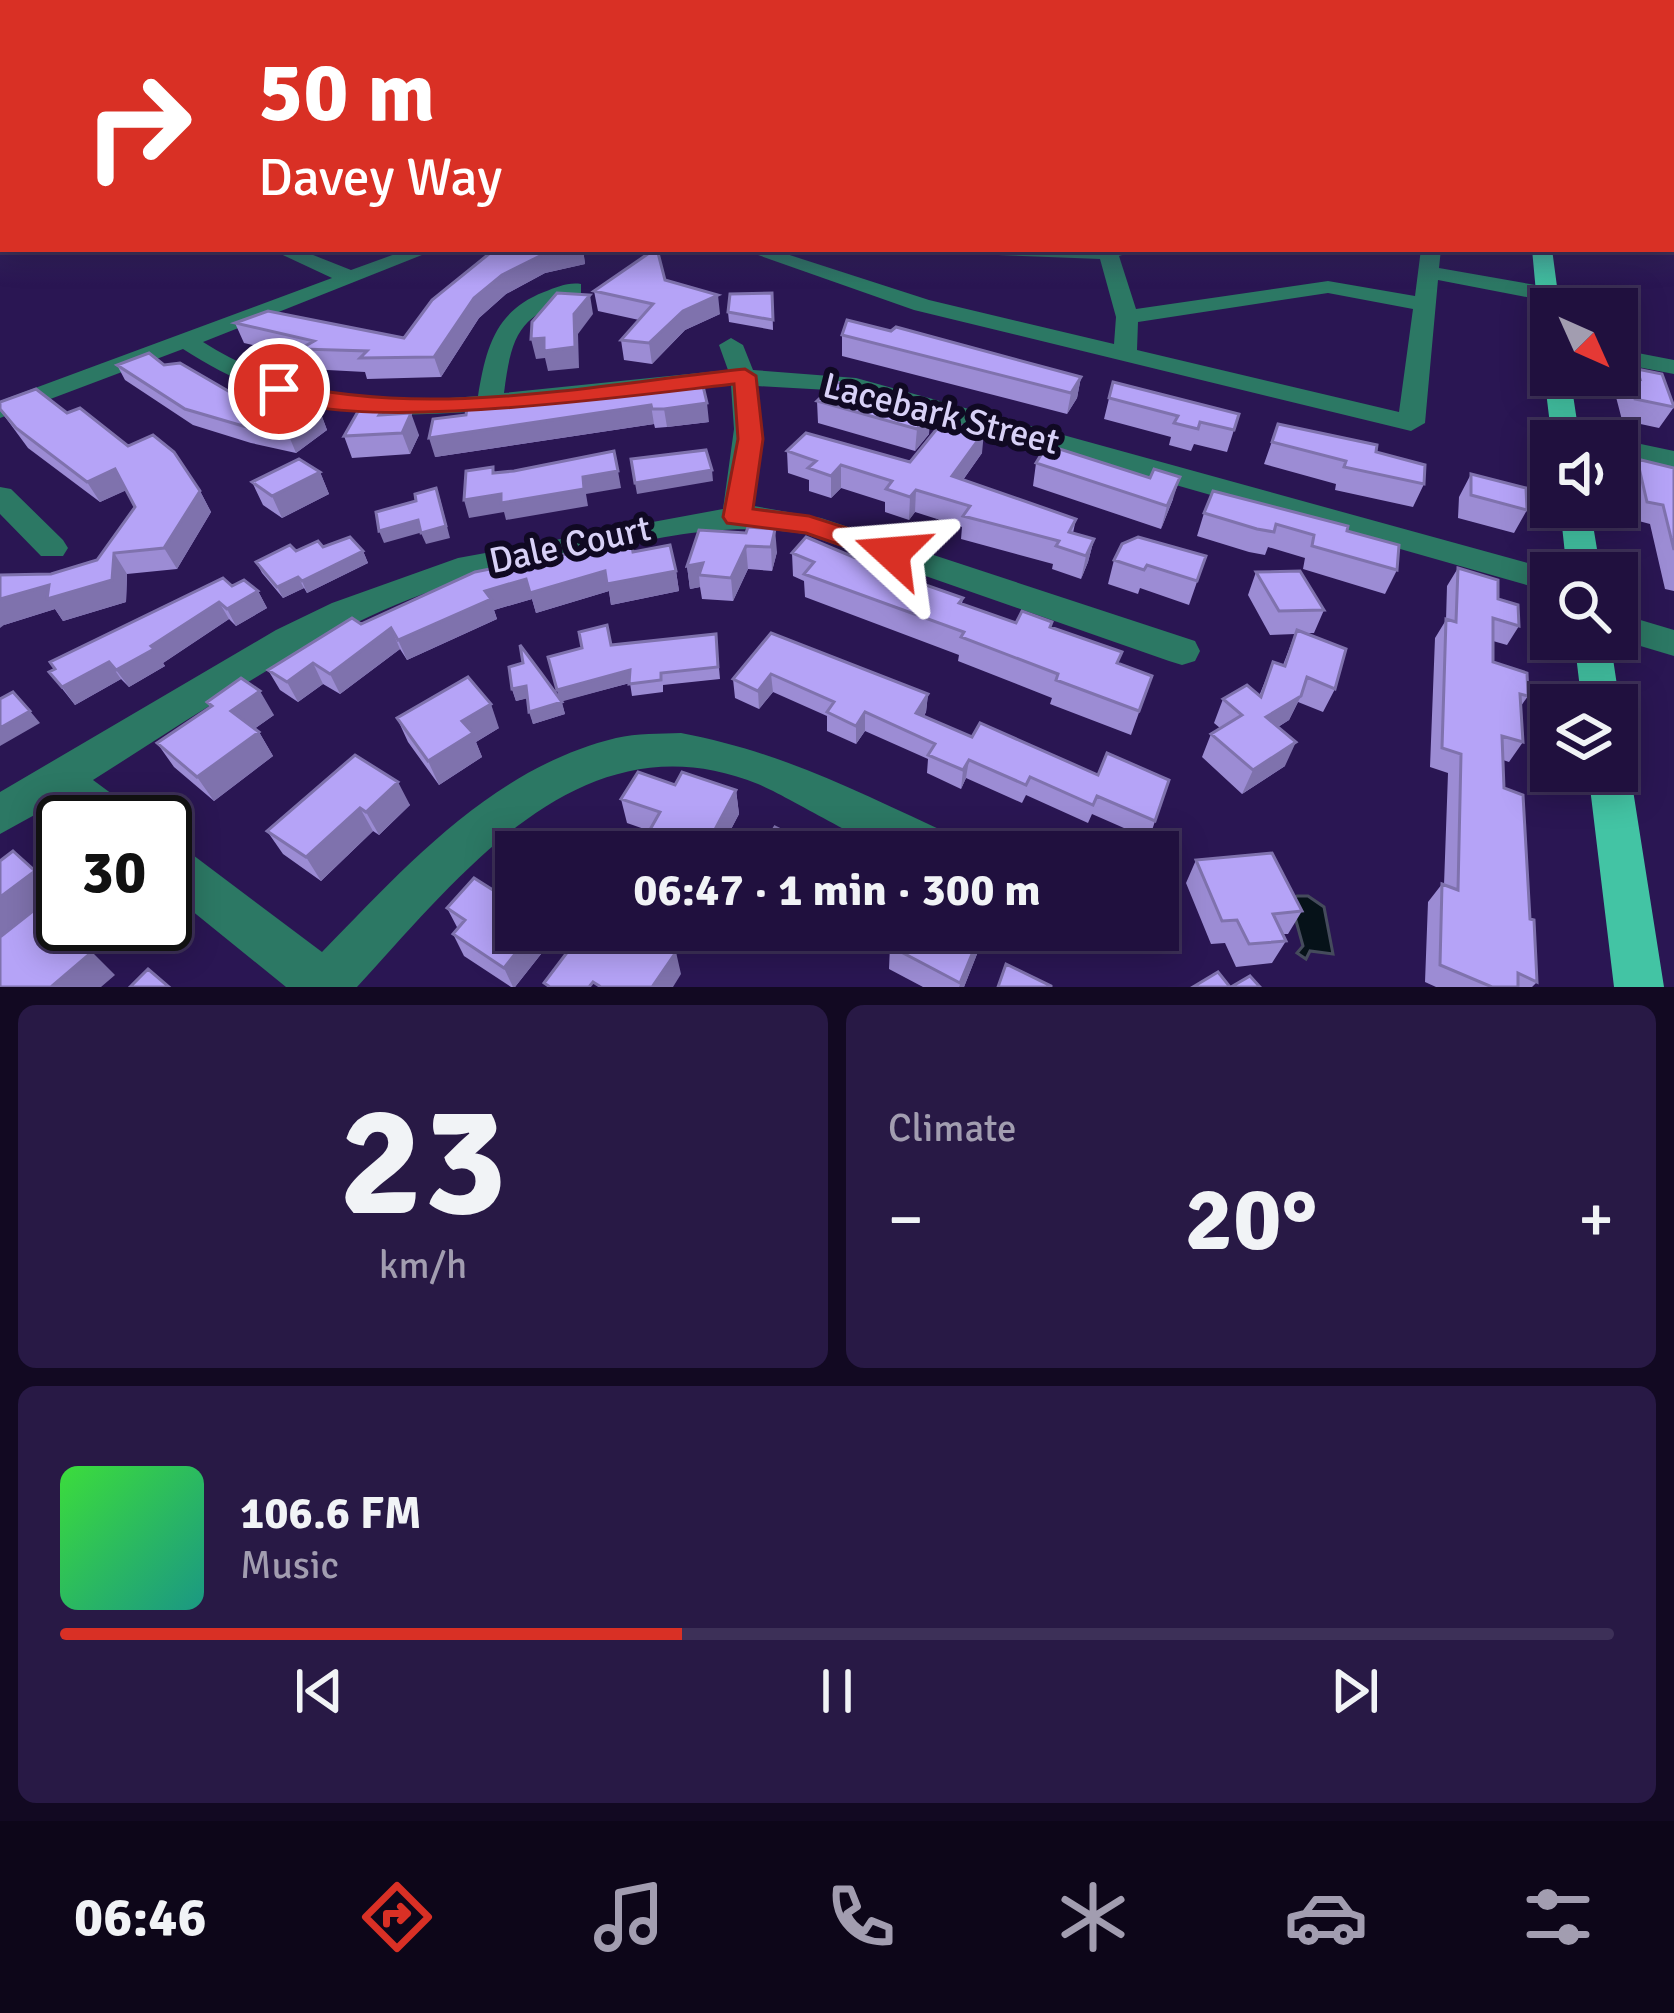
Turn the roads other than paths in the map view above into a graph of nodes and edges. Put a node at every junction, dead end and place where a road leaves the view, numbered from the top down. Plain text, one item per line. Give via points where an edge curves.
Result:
1 (287, 252) edge
2 (419, 252) edge
3 (760, 252) edge
4 (1021, 252) edge
5 (1112, 252) edge
6 (1542, 252) edge
7 (1106, 253) junction
8 (1430, 261) edge
9 (351, 278) junction
10 (1546, 288) edge
11 (1530, 289) edge
12 (573, 290) edge
13 (1425, 304) junction
14 (1127, 316) junction
15 (184, 340) junction
16 (730, 345) dead end
17 (1125, 355) junction
18 (1638, 360) edge
19 (1674, 367) edge
20 (745, 376) junction
21 (490, 403) junction
22 (0, 410) edge
23 (1638, 452) edge
24 (1674, 460) edge
25 (0, 496) edge
26 (737, 517) junction
27 (52, 548) dead end
28 (1530, 574) edge
29 (1638, 632) edge
30 (1674, 643) edge
31 (1182, 651) dead end
32 (60, 778) junction
33 (1613, 792) edge
34 (82, 795) edge
35 (0, 815) edge
36 (895, 831) edge
37 (192, 882) edge
38 (325, 986) edge
39 (1639, 987) edge

1 - 9 street
2 - 9 street
3 - 17 street via 922,304
4 - 7 street
5 - 7 street
6 - 10 main road
7 - 14 street
8 - 11 street
8 - 13 street
9 - 15 street
12 - 21 street via 504,327
13 - 14 street via 1328,287
13 - 17 street via 1411,423
14 - 17 street
15 - 21 street, Lacebark Street via 254,382 304,397 392,407
15 - 22 street
16 - 20 street
18 - 19 street
20 - 21 street, Lacebark Street
20 - 26 street via 751,439
20 - 28 street, Lacebark Street via 847,383
23 - 24 street
25 - 27 street
26 - 31 street, Dale Court via 809,525
26 - 32 street, Dale Court via 478,563 344,612
29 - 30 street
32 - 34 street
32 - 35 street, Dale Court
33 - 39 main road
36 - 38 street via 749,763 683,749 622,752 549,778 490,816
37 - 38 street

